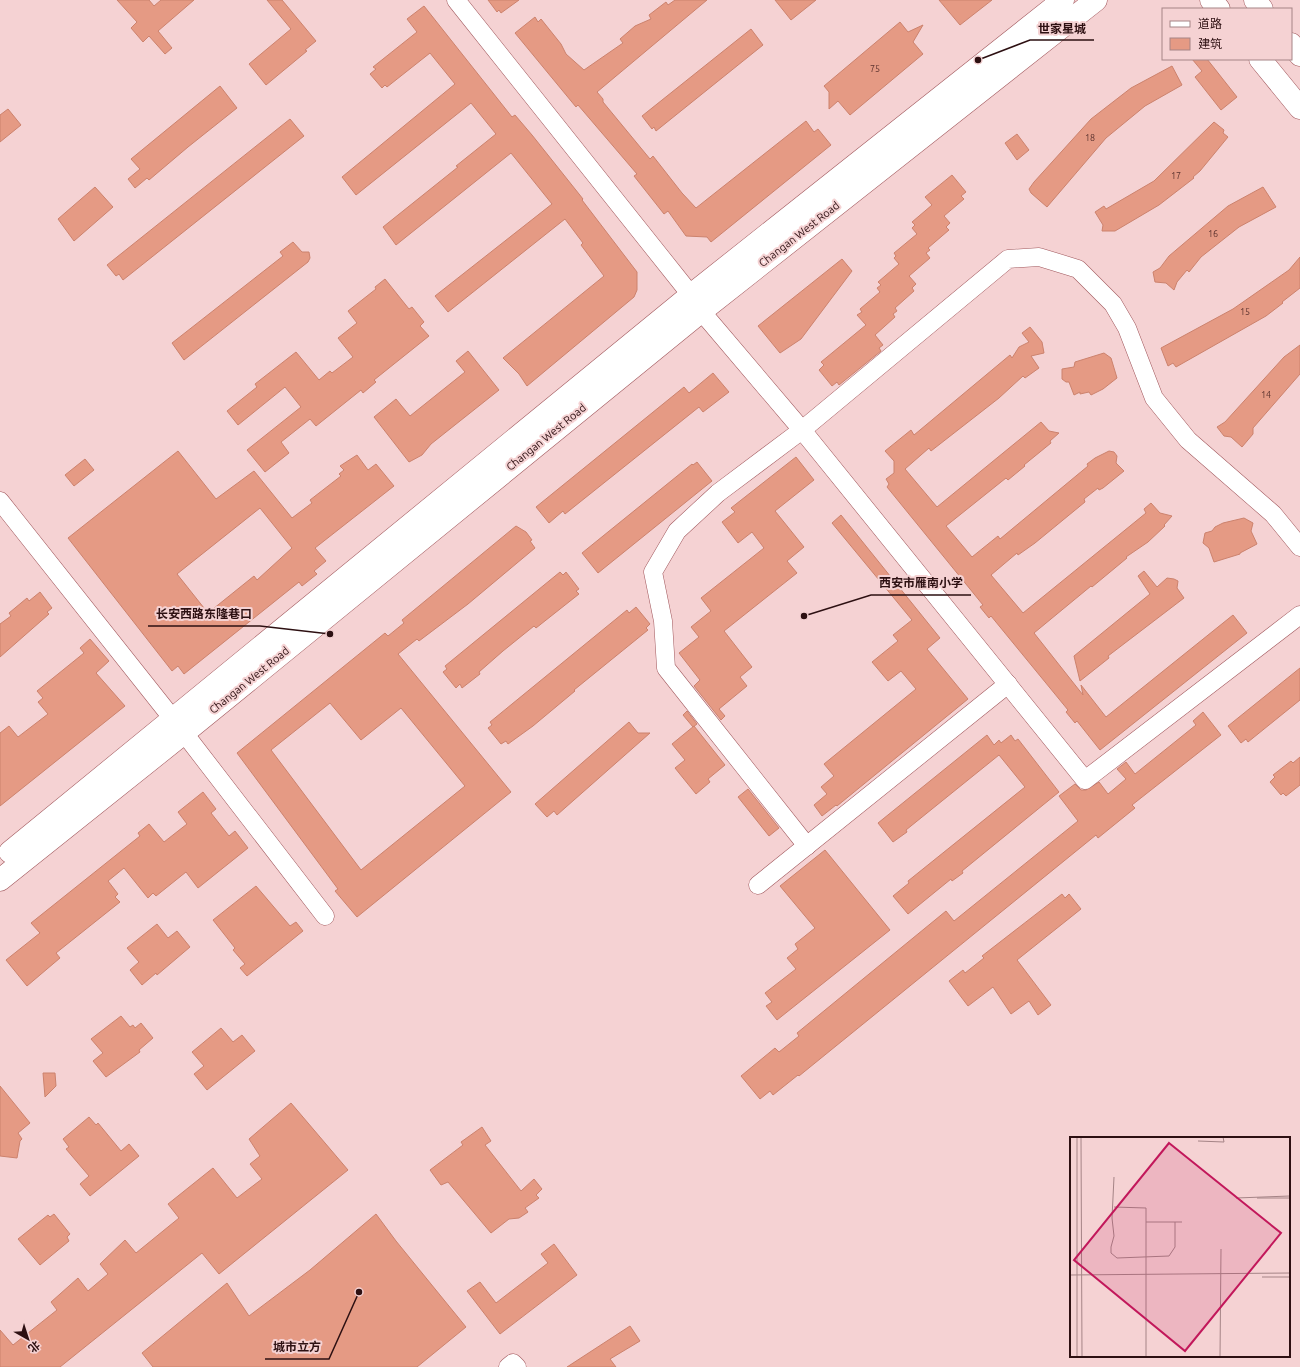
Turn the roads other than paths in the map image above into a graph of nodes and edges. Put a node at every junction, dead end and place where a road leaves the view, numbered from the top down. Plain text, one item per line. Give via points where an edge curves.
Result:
1 (456, 0) edge
2 (1063, 0) edge
3 (1096, 0) edge
4 (1211, 0) edge
5 (1255, 0) edge
6 (1218, 8) edge
7 (1261, 8) edge
8 (1292, 45) edge
9 (1300, 55) edge
10 (1261, 60) edge
11 (1300, 108) edge
12 (696, 303) junction
13 (802, 430) junction
14 (0, 501) edge
15 (1300, 547) edge
16 (1300, 615) edge
17 (1008, 684) junction
18 (179, 726) junction
19 (806, 846) junction
20 (0, 860) edge
21 (0, 880) edge
22 (758, 885) dead end
23 (325, 916) dead end
24 (508, 1367) edge
25 (517, 1367) edge

1 - 12 street
2 - 12 main road, Changan West Road
3 - 12 main road, Changan West Road
4 - 6 main road
5 - 7 main road
8 - 9 main road
10 - 11 main road
12 - 13 street
12 - 18 main road, Changan West Road
13 - 15 street via 1008,259 1038,257 1078,269 1113,304 1127,328 1154,398 1188,440 1273,514
13 - 17 street
13 - 19 street via 718,493 678,531 653,572 663,621 666,668
14 - 18 street
16 - 17 street via 1085,780
17 - 19 street
18 - 20 main road, Changan West Road
18 - 21 main road, Changan West Road
18 - 23 street
19 - 22 street
24 - 25 street via 513,1362

